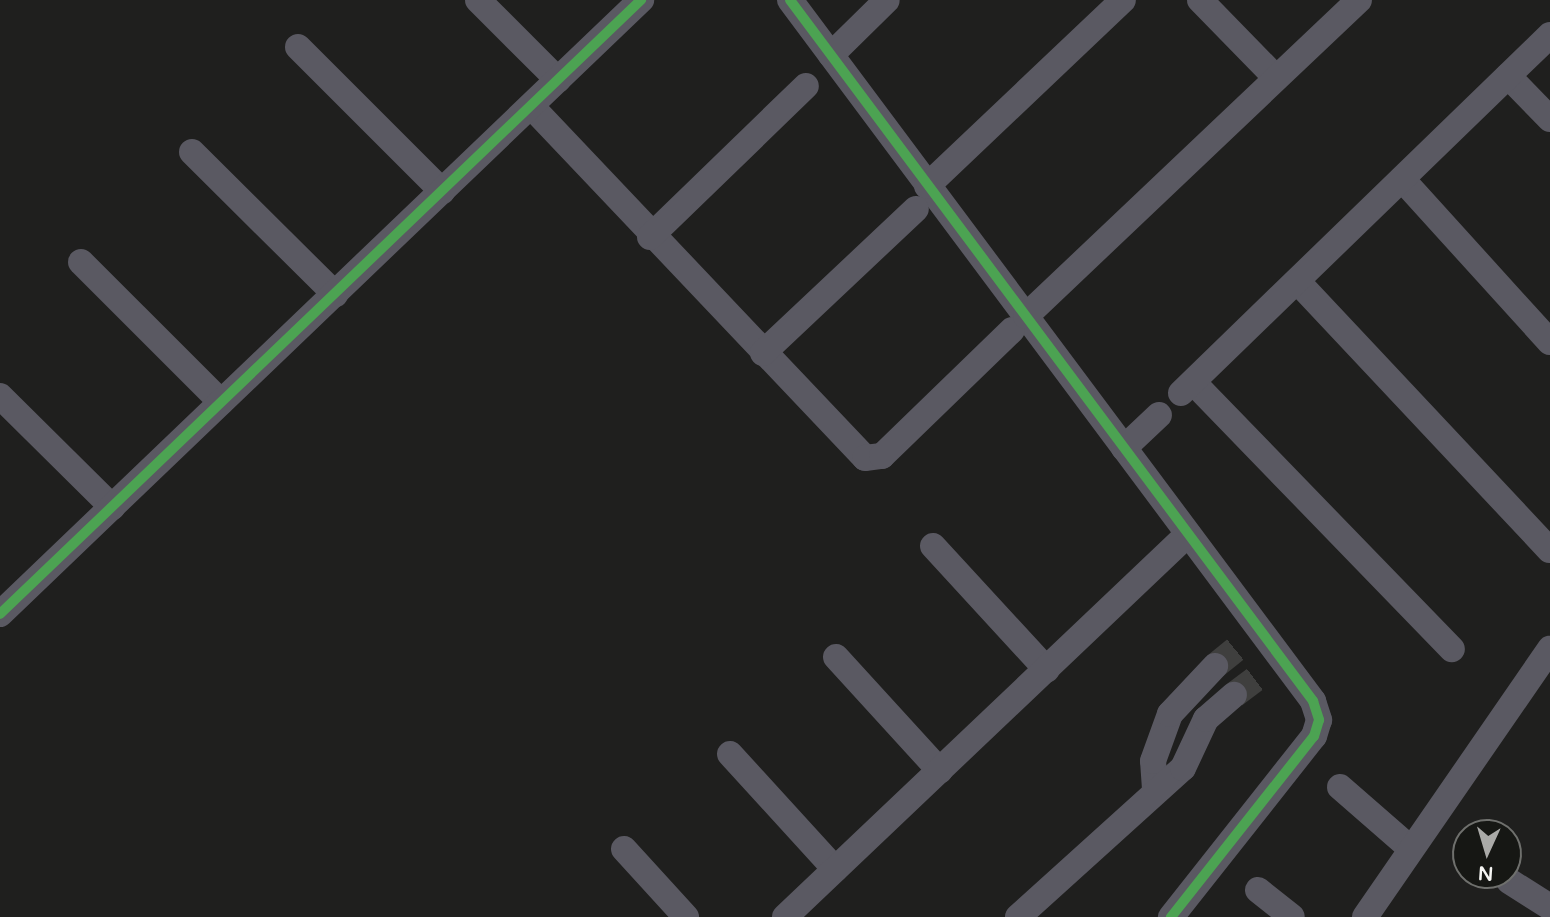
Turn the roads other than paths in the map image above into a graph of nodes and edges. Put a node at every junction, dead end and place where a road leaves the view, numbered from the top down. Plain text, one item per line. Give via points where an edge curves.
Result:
1 (478, 0) edge
2 (641, 0) edge
3 (790, 0) edge
4 (887, 0) edge
5 (1123, 0) edge
6 (1200, 0) edge
7 (1359, 0) edge
8 (1550, 35) edge
9 (298, 47) dead end
10 (831, 55) junction
11 (1507, 76) junction
12 (1276, 78) junction
13 (558, 80) junction
14 (806, 86) dead end
15 (531, 106) junction
16 (1550, 119) edge
17 (192, 152) dead end
18 (1402, 179) junction
19 (442, 191) junction
20 (921, 198) junction
21 (650, 237) junction
22 (80, 262) dead end
23 (1297, 281) junction
24 (335, 294) junction
25 (1019, 323) junction
26 (1550, 342) edge
27 (763, 353) junction
28 (0, 396) edge
29 (221, 402) junction
30 (1159, 415) dead end
31 (1124, 448) junction
32 (112, 507) junction
33 (1188, 534) junction
34 (933, 546) dead end
35 (1550, 550) edge
36 (0, 612) edge
37 (1452, 649) dead end
38 (1550, 649) edge
39 (836, 657) dead end
40 (1215, 666) tunnel mouth
41 (1047, 670) junction
42 (1234, 695) tunnel mouth
43 (730, 754) dead end
44 (940, 771) junction
45 (1340, 787) dead end
46 (1155, 789) junction
47 (624, 849) dead end
48 (1411, 849) junction
49 (835, 869) junction
50 (1522, 889) edge
51 (1258, 890) dead end
52 (1550, 907) edge
53 (686, 917) edge
54 (785, 917) edge
55 (1018, 917) edge
56 (1171, 917) edge
57 (1292, 917) edge
58 (1364, 917) edge

1 - 13 street
2 - 13 street
3 - 10 street
4 - 10 street
5 - 20 street
6 - 12 street
7 - 12 street
8 - 11 street
9 - 19 street
10 - 20 street
11 - 16 street
11 - 18 street
12 - 25 street
13 - 15 street
14 - 21 street
15 - 19 street
15 - 21 street
17 - 24 street
18 - 23 street
18 - 26 street
19 - 24 street
20 - 25 street
20 - 27 street
21 - 27 street
22 - 29 street
23 - 35 street
23 - 37 street via 1187,387
24 - 29 street
25 - 27 street via 882,456 872,459 864,458
25 - 31 street
28 - 32 street
29 - 32 street
30 - 31 street
31 - 33 street
32 - 36 street
33 - 41 street
33 - 56 street via 1251,636 1272,665 1313,701 1319,720 1314,736
34 - 41 street
38 - 48 street
39 - 44 street
40 - 46 street via 1170,714 1153,761
41 - 44 street
42 - 46 street via 1206,719 1183,768
43 - 49 street
44 - 49 street
45 - 48 street
46 - 55 street
47 - 53 street
48 - 58 street
49 - 54 street
50 - 52 street
51 - 57 street

